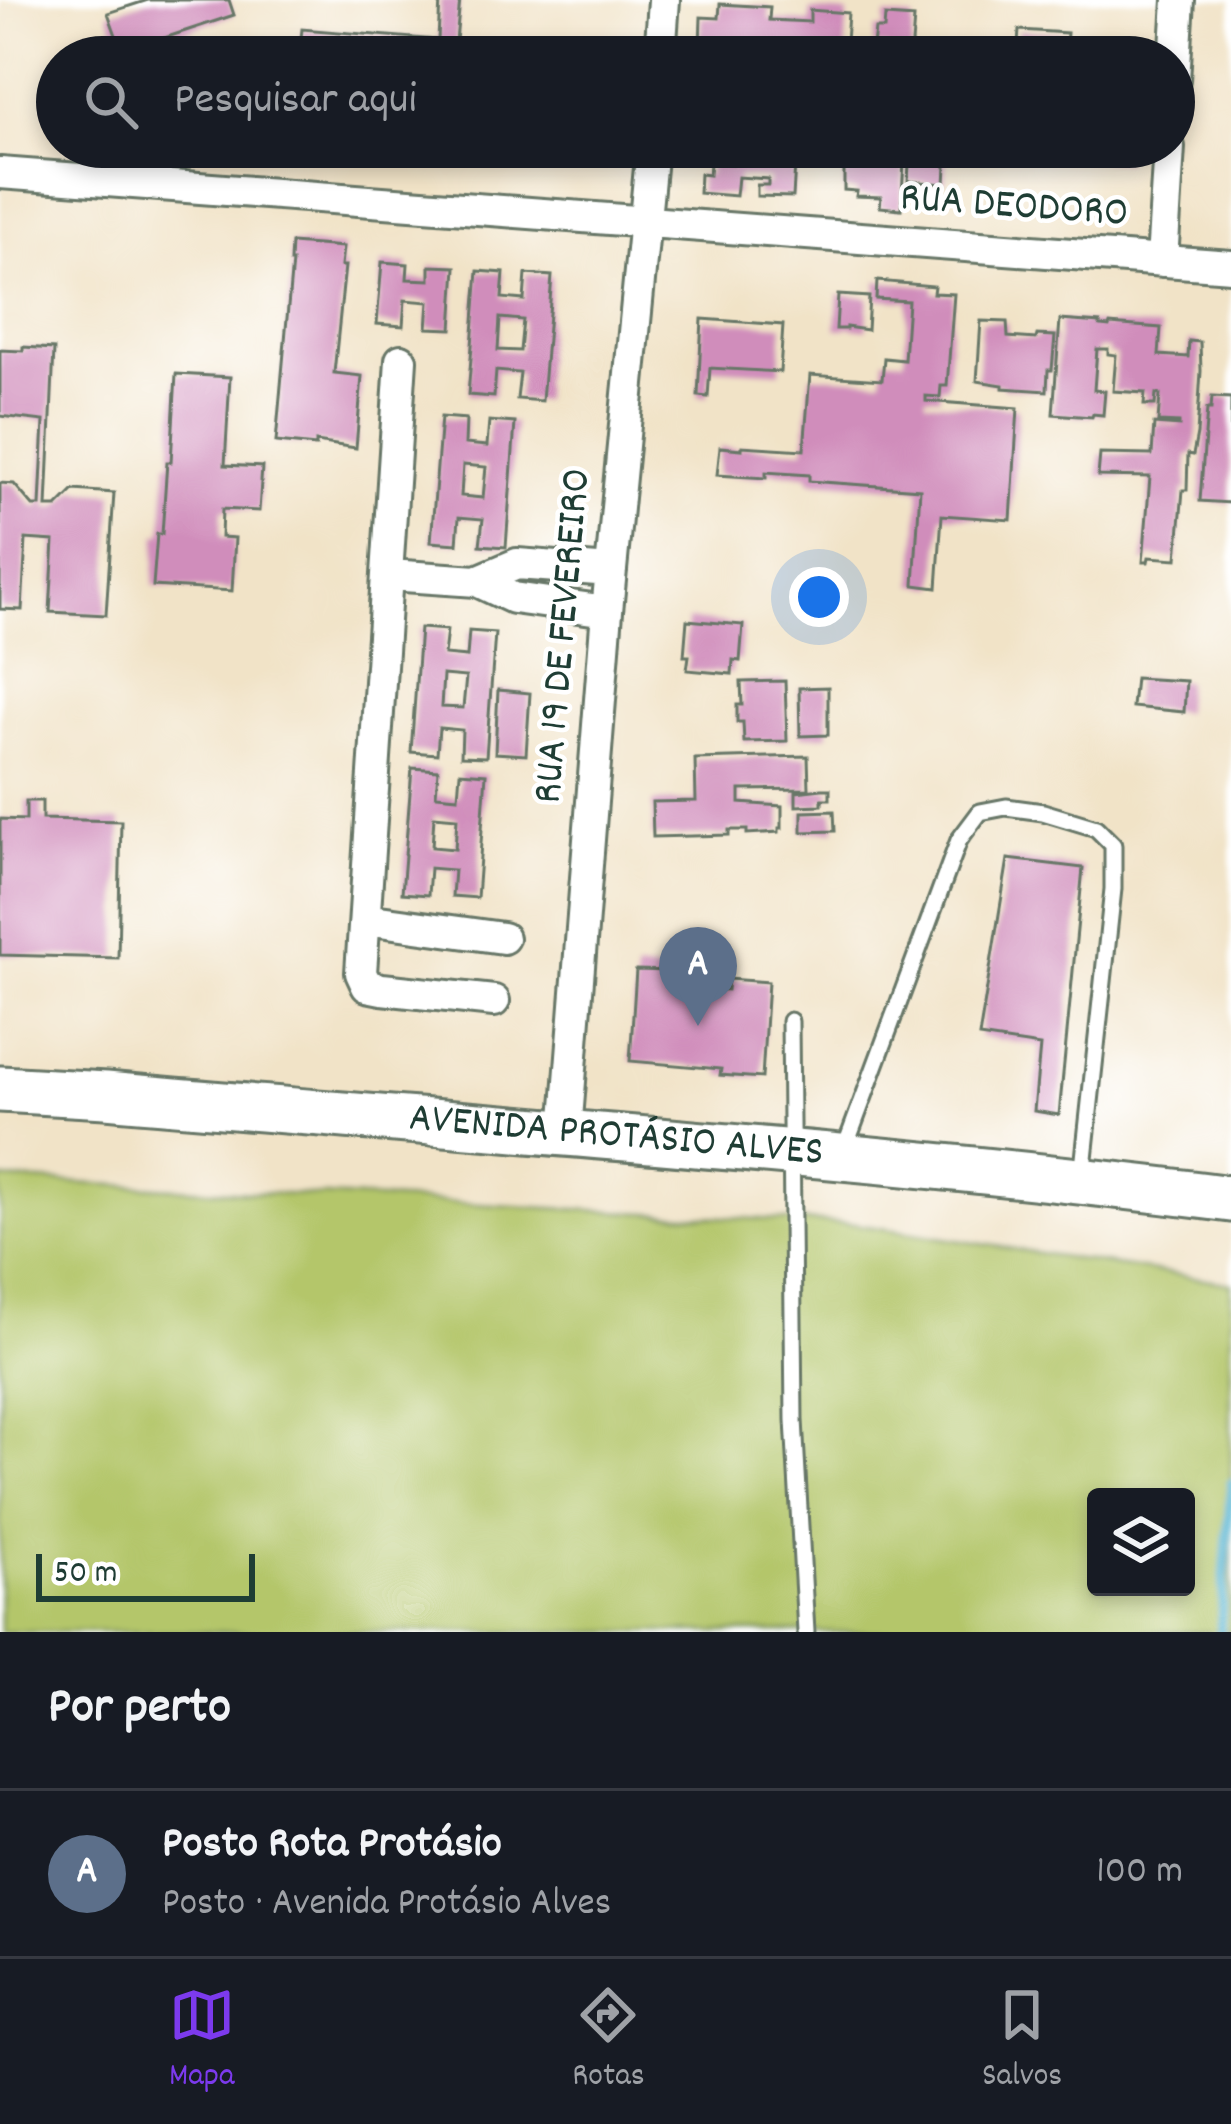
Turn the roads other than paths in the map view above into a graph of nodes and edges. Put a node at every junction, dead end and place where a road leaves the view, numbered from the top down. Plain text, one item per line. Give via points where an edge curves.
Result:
1 (664, 0) edge
2 (1180, 0) edge
3 (661, 36) edge
4 (1177, 36) edge
5 (650, 168) edge
6 (1168, 168) edge
7 (0, 173) edge
8 (646, 222) junction
9 (1162, 261) junction
10 (1231, 266) edge
11 (400, 360) dead end
12 (611, 571) junction
13 (389, 575) junction
14 (477, 581) junction
15 (607, 610) junction
16 (364, 919) junction
17 (503, 938) dead end
18 (494, 1001) dead end
19 (790, 1021) dead end
20 (0, 1089) edge
21 (566, 1132) junction
22 (793, 1151) junction
23 (842, 1156) junction
24 (1082, 1180) junction
25 (1231, 1199) edge
26 (806, 1632) edge

1 - 3 street
2 - 4 street
5 - 8 street, RUA 19 DE FEVEREIRO
6 - 9 street
7 - 8 street, RUA DEODORO
8 - 9 street, RUA DEODORO
8 - 12 street, RUA 19 DE FEVEREIRO
9 - 10 street, RUA DEODORO
11 - 13 street
12 - 14 street via 517,564
12 - 15 street, RUA 19 DE FEVEREIRO
13 - 14 street
13 - 16 street
14 - 15 street via 513,598
15 - 21 street, RUA 19 DE FEVEREIRO
16 - 17 street
16 - 18 street via 367,986
19 - 22 lane
20 - 21 main road, AVENIDA PROTÁSIO ALVES
21 - 22 main road, AVENIDA PROTÁSIO ALVES
22 - 23 main road, AVENIDA PROTÁSIO ALVES
22 - 26 lane via 794,1420
23 - 24 main road, AVENIDA PROTÁSIO ALVES
23 - 24 lane via 959,840 980,812 1006,807 1096,828 1113,845
24 - 25 main road, AVENIDA PROTÁSIO ALVES

